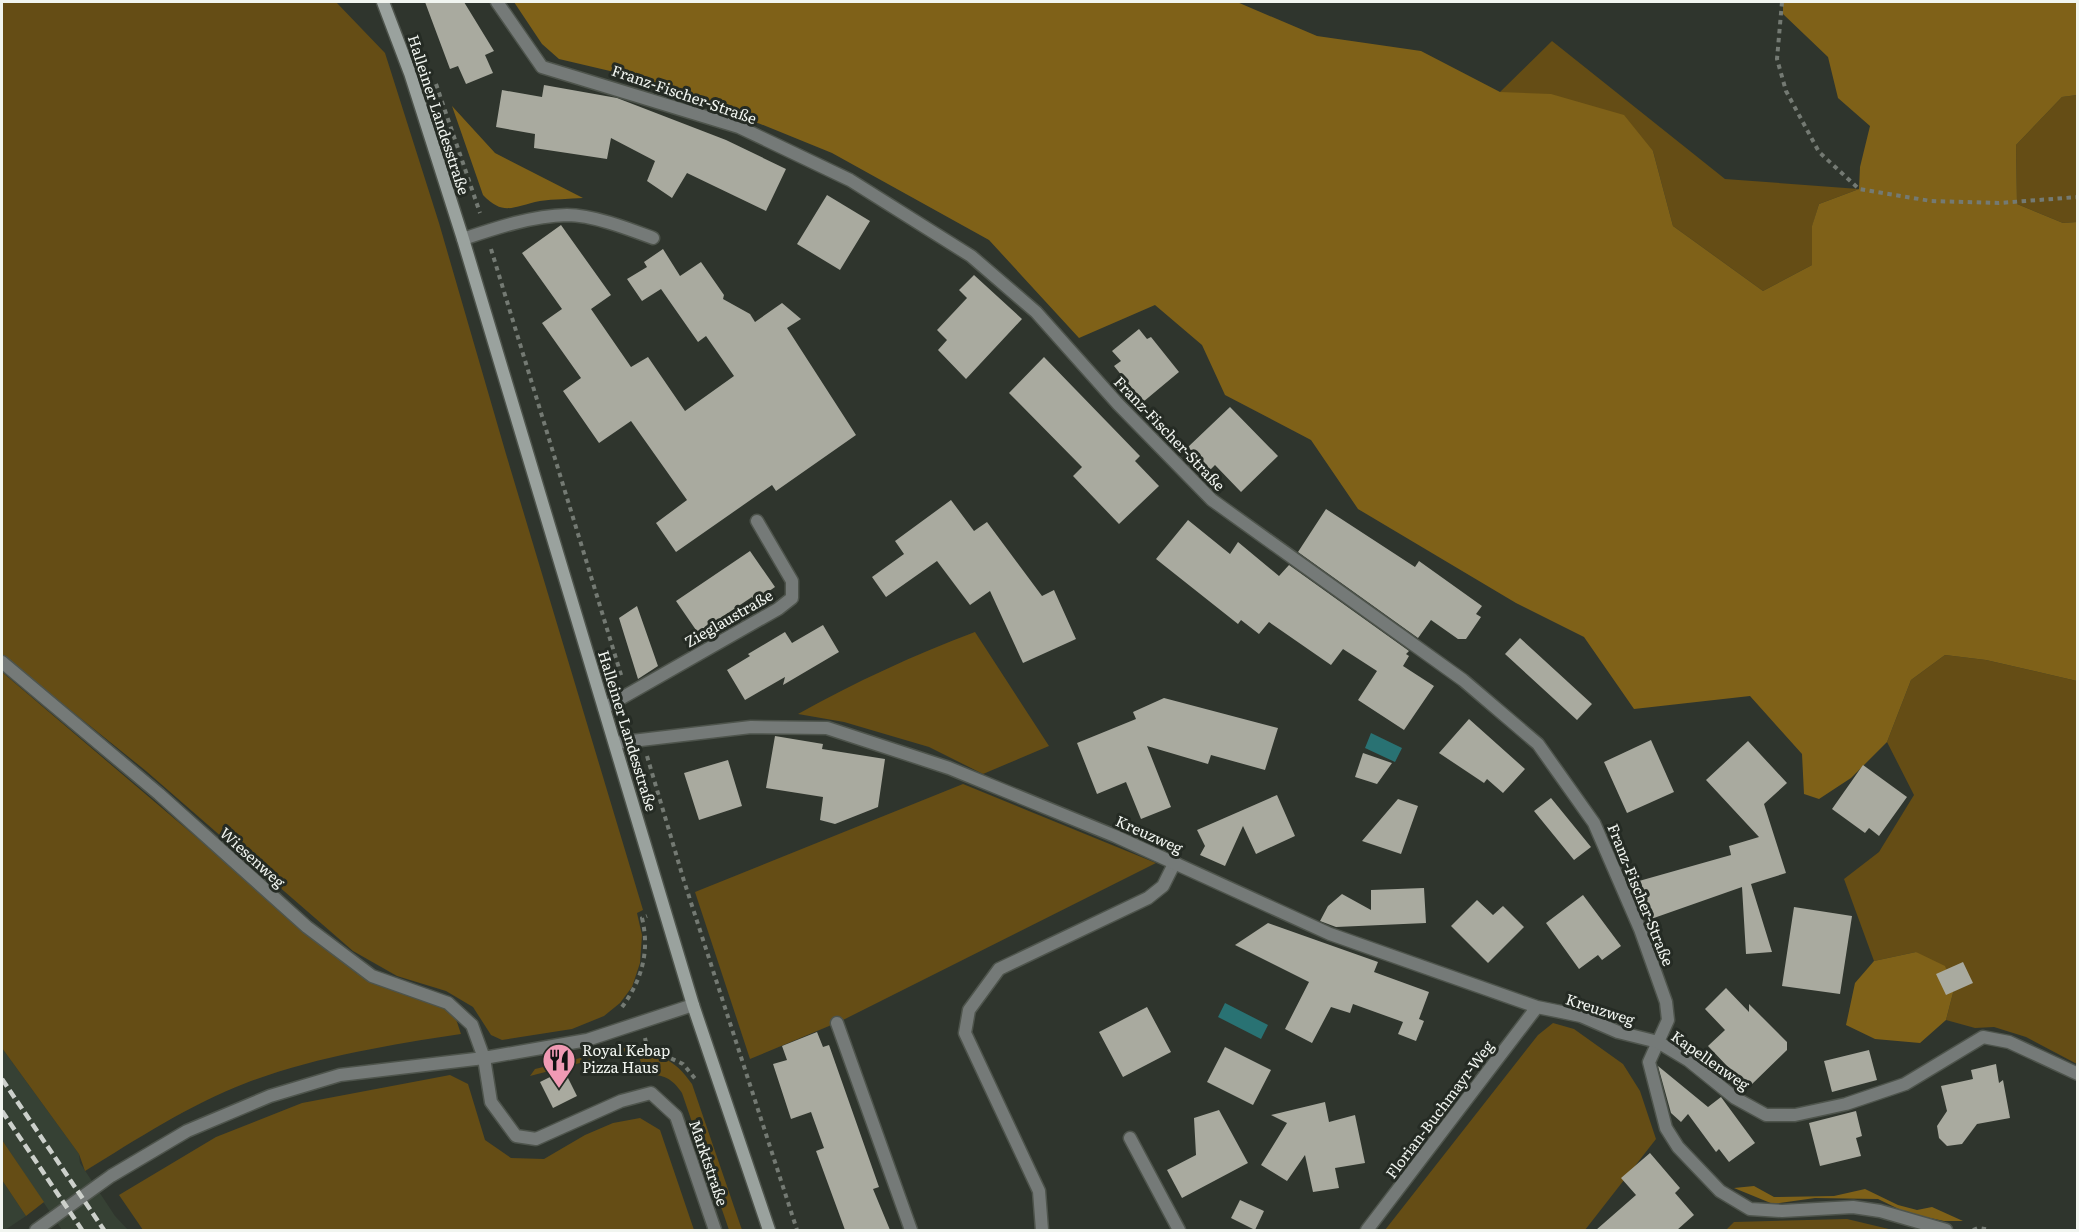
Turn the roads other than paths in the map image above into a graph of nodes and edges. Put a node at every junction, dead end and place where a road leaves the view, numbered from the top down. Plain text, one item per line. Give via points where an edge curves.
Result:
1 (383, 2) edge
2 (497, 2) edge
3 (463, 238) junction
4 (653, 238) dead end
5 (757, 521) dead end
6 (2, 662) edge
7 (604, 708) junction
8 (615, 743) junction
9 (1175, 862) junction
10 (693, 1005) junction
11 (1537, 1007) junction
12 (837, 1023) dead end
13 (1658, 1042) junction
14 (484, 1058) junction
15 (2078, 1074) edge
16 (1130, 1138) dead end
17 (36, 1230) edge
18 (715, 1230) edge
19 (769, 1230) edge
20 (911, 1230) edge
21 (1042, 1230) edge
22 (1179, 1230) edge
23 (1366, 1230) edge
24 (1946, 1230) edge

1 - 3 main road, Halleiner Landesstraße
2 - 13 street, Franz-Fischer-Straße via 542,67 740,127 850,180 970,256 1036,312 1118,404 1212,500 1463,680 1538,744 1594,823 1640,929 1666,1002 1668,1020
3 - 4 street via 511,223 569,215
3 - 7 main road, Halleiner Landesstraße
5 - 7 street, Zieglaustraße via 792,581 792,598
6 - 14 street, Wiesenweg via 159,794 307,927 372,976 448,1003 472,1025
7 - 8 main road, Halleiner Landesstraße
8 - 9 street, Kreuzweg via 751,727 827,728 949,768
8 - 10 main road, Halleiner Landesstraße
9 - 11 street, Kreuzweg via 1330,934
9 - 21 street via 1163,886 1148,898 999,969 969,1010 965,1033 1039,1191
10 - 14 street via 587,1040
10 - 19 main road, Halleiner Landesstraße
11 - 13 street, Kreuzweg
11 - 23 street, Florian-Buchmayr-Weg
12 - 20 street
13 - 15 street, Kapellenweg via 1736,1098 1766,1114 1795,1115 1846,1104 1905,1084 1983,1037 2009,1042
13 - 24 street, Franz-Fischer-Straße via 1649,1062 1666,1128 1678,1147 1720,1191 1750,1209 1853,1207
14 - 17 street via 340,1075 270,1096 187,1131 111,1176
14 - 18 street, Marktstraße via 491,1102 516,1136 536,1139 621,1101 651,1093 676,1116
16 - 22 street

